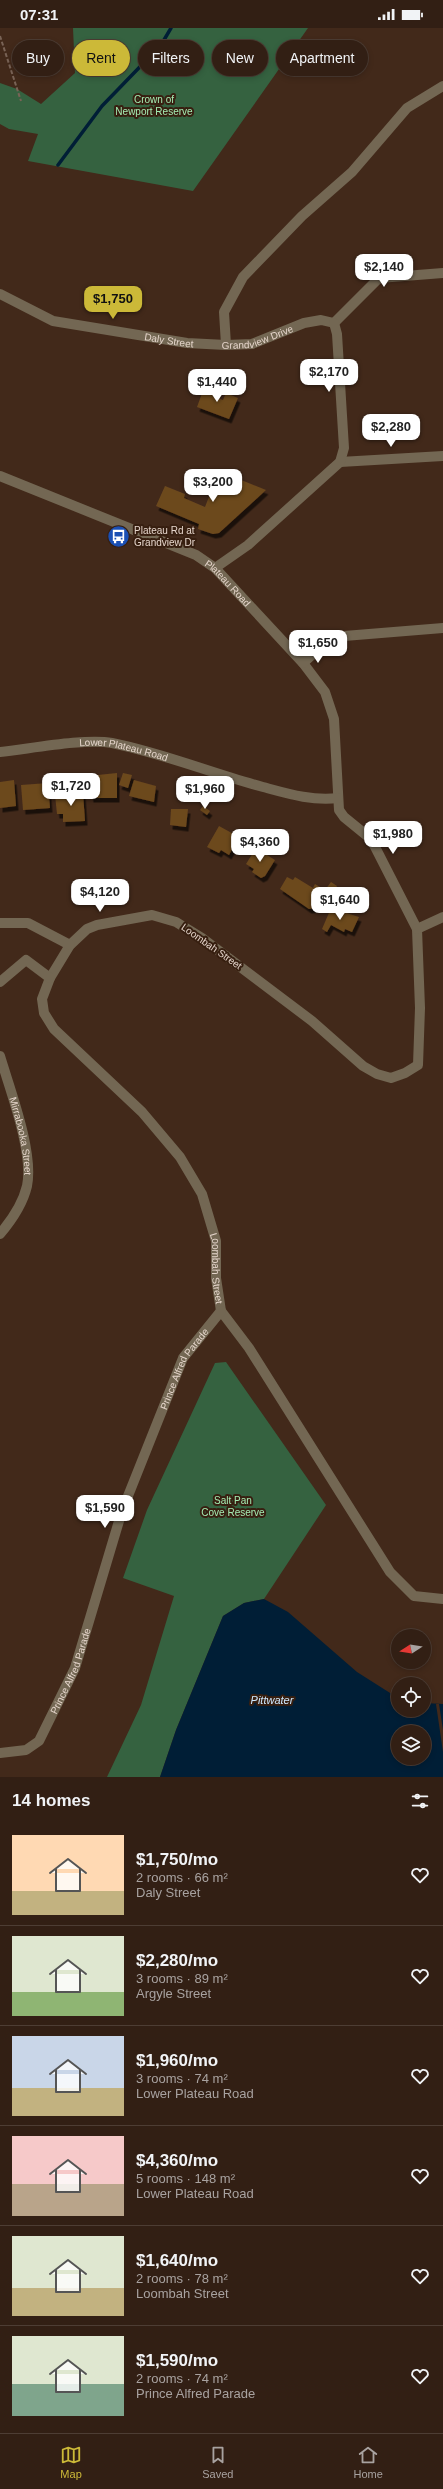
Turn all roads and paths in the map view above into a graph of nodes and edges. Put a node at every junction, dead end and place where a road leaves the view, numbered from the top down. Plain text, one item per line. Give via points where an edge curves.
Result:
1 (0, 36) edge
2 (443, 86) edge
3 (21, 101) dead end
4 (443, 273) edge
5 (0, 294) edge
6 (334, 323) junction
7 (226, 346) junction
8 (443, 456) edge
9 (340, 462) junction
10 (0, 476) edge
11 (215, 568) junction
12 (443, 628) edge
13 (303, 663) junction
14 (0, 752) edge
15 (338, 798) junction
16 (443, 917) edge
17 (0, 924) edge
18 (417, 929) junction
19 (70, 945) junction
20 (50, 978) junction
21 (0, 982) edge
22 (0, 1056) edge
23 (0, 1234) edge
24 (221, 1311) junction
25 (443, 1600) edge
26 (0, 1752) edge

1 - 3 path
2 - 7 street, Grandview Drive via 406,108 352,172 302,216 243,277 224,312
4 - 6 street via 379,278
5 - 7 street, Daly Street via 53,321 187,343
6 - 7 street, Grandview Drive via 321,320 304,323 252,344
6 - 9 street via 337,334 344,448
8 - 9 street
9 - 11 street via 248,545
10 - 11 street, Plateau Road via 196,555
11 - 13 street, Plateau Road
12 - 13 street via 332,637
13 - 15 street, Plateau Road via 325,692 334,720
14 - 15 street, Lower Plateau Road via 110,743 142,750 222,777 288,794 318,800
15 - 18 street, Loombah Street via 344,817 371,839
16 - 18 street
17 - 19 street via 28,923
18 - 19 street, Loombah Street via 420,1008 418,1065 391,1078 363,1066 263,982 176,922 152,916 97,925 87,929
19 - 20 street, Loombah Street
20 - 21 street via 26,960
20 - 24 street, Loombah Street via 42,999 44,1013 54,1029 142,1112 180,1157 202,1194 216,1241 216,1278
22 - 23 street, Mirrabooka Street via 26,1151 27,1186 12,1220
24 - 25 street via 249,1348 390,1572 414,1596
24 - 26 street, Prince Alfred Parade via 183,1358 122,1511 75,1668 39,1741 26,1750

